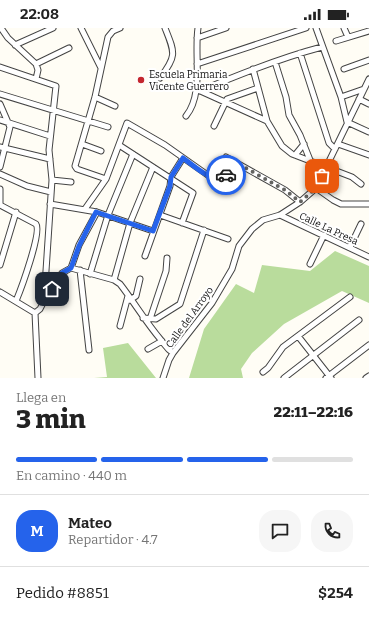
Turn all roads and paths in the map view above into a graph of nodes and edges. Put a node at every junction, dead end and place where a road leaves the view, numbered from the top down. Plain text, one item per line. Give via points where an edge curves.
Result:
1 (1, 28) edge
2 (53, 28) edge
3 (81, 28) edge
4 (120, 28) edge
5 (165, 28) edge
6 (198, 28) edge
7 (226, 28) edge
8 (306, 28) edge
9 (316, 28) edge
10 (344, 28) edge
11 (112, 30) edge
12 (369, 31) edge
13 (348, 37) junction
14 (197, 38) junction
15 (336, 41) dead end
16 (16, 45) junction
17 (322, 47) junction
18 (69, 48) dead end
19 (300, 53) junction
20 (369, 60) edge
21 (275, 62) junction
22 (36, 64) junction
23 (197, 64) junction
24 (0, 67) edge
25 (101, 68) junction
26 (253, 69) junction
27 (344, 69) dead end
28 (160, 78) dead end
29 (36, 79) junction
30 (369, 79) edge
31 (258, 88) junction
32 (364, 89) junction
33 (198, 90) junction
34 (0, 94) edge
35 (341, 97) junction
36 (95, 98) junction
37 (359, 100) junction
38 (225, 101) junction
39 (0, 104) edge
40 (369, 104) edge
41 (115, 106) dead end
42 (54, 110) junction
43 (186, 116) dead end
44 (0, 120) edge
45 (89, 121) junction
46 (266, 121) junction
47 (347, 122) junction
48 (10, 124) junction
49 (214, 126) dead end
50 (108, 127) dead end
51 (369, 132) edge
52 (50, 136) junction
53 (82, 144) junction
54 (304, 144) junction
55 (338, 144) junction
56 (119, 145) junction
57 (2, 148) edge
58 (335, 150) junction
59 (101, 151) dead end
60 (133, 154) junction
61 (295, 155) junction
62 (369, 155) edge
63 (226, 157) dead end
64 (183, 158) junction
65 (50, 159) junction
66 (310, 160) junction
67 (235, 162) junction
68 (0, 167) edge
69 (154, 167) junction
70 (326, 167) junction
71 (0, 174) edge
72 (171, 177) junction
73 (106, 179) junction
74 (52, 180) junction
75 (71, 182) dead end
76 (361, 184) dead end
77 (316, 188) junction
78 (0, 189) edge
79 (51, 192) junction
80 (300, 202) junction
81 (50, 204) junction
82 (369, 204) edge
83 (0, 205) edge
84 (85, 209) junction
85 (16, 212) junction
86 (96, 212) junction
87 (160, 214) junction
88 (108, 215) junction
89 (280, 215) junction
90 (130, 223) junction
91 (182, 223) junction
92 (361, 224) dead end
93 (204, 230) junction
94 (153, 231) junction
95 (324, 235) junction
96 (228, 239) dead end
97 (350, 248) junction
98 (145, 256) dead end
99 (369, 257) edge
100 (168, 258) dead end
101 (310, 264) dead end
102 (0, 265) edge
103 (71, 268) junction
104 (80, 270) junction
105 (90, 274) junction
106 (140, 278) dead end
107 (114, 280) junction
108 (0, 292) edge
109 (350, 297) dead end
110 (129, 298) junction
111 (16, 301) junction
112 (44, 301) junction
113 (35, 313) junction
114 (143, 318) junction
115 (150, 319) junction
116 (359, 320) dead end
117 (120, 326) dead end
118 (298, 336) junction
119 (162, 341) junction
120 (369, 345) edge
121 (148, 349) dead end
122 (89, 350) dead end
123 (173, 353) junction
124 (314, 356) junction
125 (263, 372) dead end
126 (369, 376) edge
127 (329, 377) edge
128 (38, 378) edge
129 (163, 378) edge
130 (284, 378) edge
131 (366, 378) edge

1 - 16 street
2 - 16 street
3 - 25 street
4 - 11 street
5 - 28 street via 172,44 173,56 170,66
6 - 14 street
7 - 14 street
8 - 23 street
9 - 17 street
10 - 13 street
11 - 25 street via 108,36
12 - 13 street
13 - 15 street
14 - 23 street
16 - 22 street
17 - 19 street
17 - 35 street
18 - 22 street
19 - 21 street
19 - 58 street via 329,143
20 - 27 street
21 - 26 street
21 - 54 street via 289,115
22 - 29 street
23 - 33 street
24 - 29 street
25 - 36 street
26 - 31 street
26 - 33 street
29 - 42 street via 56,86
30 - 32 street, Calle del Arroyo
31 - 38 street via 229,97
31 - 46 street
32 - 35 street
32 - 37 street, Calle del Arroyo
33 - 38 street
33 - 43 street via 191,110
34 - 42 street
35 - 47 street
36 - 41 street
36 - 45 street
37 - 40 street
37 - 47 street, Calle del Arroyo
38 - 46 street
38 - 49 street
39 - 48 street
42 - 45 street
42 - 52 street
44 - 48 street
45 - 50 street
45 - 53 street
46 - 61 street via 285,149
47 - 51 street
47 - 55 street, Calle del Arroyo
48 - 52 street
48 - 57 street
52 - 65 street
53 - 59 street
53 - 73 street via 76,168
54 - 61 street
54 - 66 street
55 - 58 street, Calle del Arroyo
55 - 62 street
56 - 60 street
56 - 64 street via 127,123
56 - 73 street
57 - 65 street
57 - 68 street
58 - 70 street, Calle del Arroyo
60 - 69 street
60 - 88 street
61 - 66 street
63 - 67 street
64 - 67 street via 209,176 220,180 225,178
64 - 72 street
65 - 74 street
66 - 70 street
67 - 80 street via 285,190
69 - 72 street
69 - 90 street
70 - 76 street via 352,177
70 - 77 street, Calle del Arroyo
71 - 79 street via 27,186
72 - 87 street
72 - 91 street via 193,193
73 - 84 street
74 - 75 street
74 - 79 street
77 - 80 street, Calle del Arroyo
77 - 82 street via 341,204
78 - 83 street
79 - 81 street
80 - 89 street, Calle del Arroyo
81 - 84 street
81 - 112 street
83 - 85 street
84 - 86 street
85 - 102 street
85 - 111 street via 38,226 36,242
86 - 88 street
86 - 103 street
87 - 91 street
87 - 94 street
88 - 90 street
88 - 105 street
89 - 95 street, Calle La Presa
89 - 123 street, Calle del Arroyo via 264,220 252,229 239,246 232,269 215,298
90 - 94 street
90 - 107 street
91 - 93 street
92 - 97 street
93 - 96 street
93 - 115 street via 180,304 156,319
94 - 98 street
95 - 97 street, Calle La Presa
95 - 101 street
97 - 99 street, Calle La Presa
100 - 115 street
103 - 104 street
103 - 112 street via 62,273
104 - 105 street
104 - 122 street
105 - 107 street
106 - 110 street via 136,296
107 - 110 street via 120,284
108 - 111 street
109 - 118 street
110 - 114 street
110 - 117 street
111 - 113 street
112 - 113 street
113 - 128 street
114 - 115 street
114 - 119 street
116 - 124 street
118 - 124 street
118 - 125 street via 283,347
119 - 121 street
119 - 123 street
120 - 127 street
123 - 129 street, Calle del Arroyo
124 - 127 street
124 - 130 street
126 - 131 street

